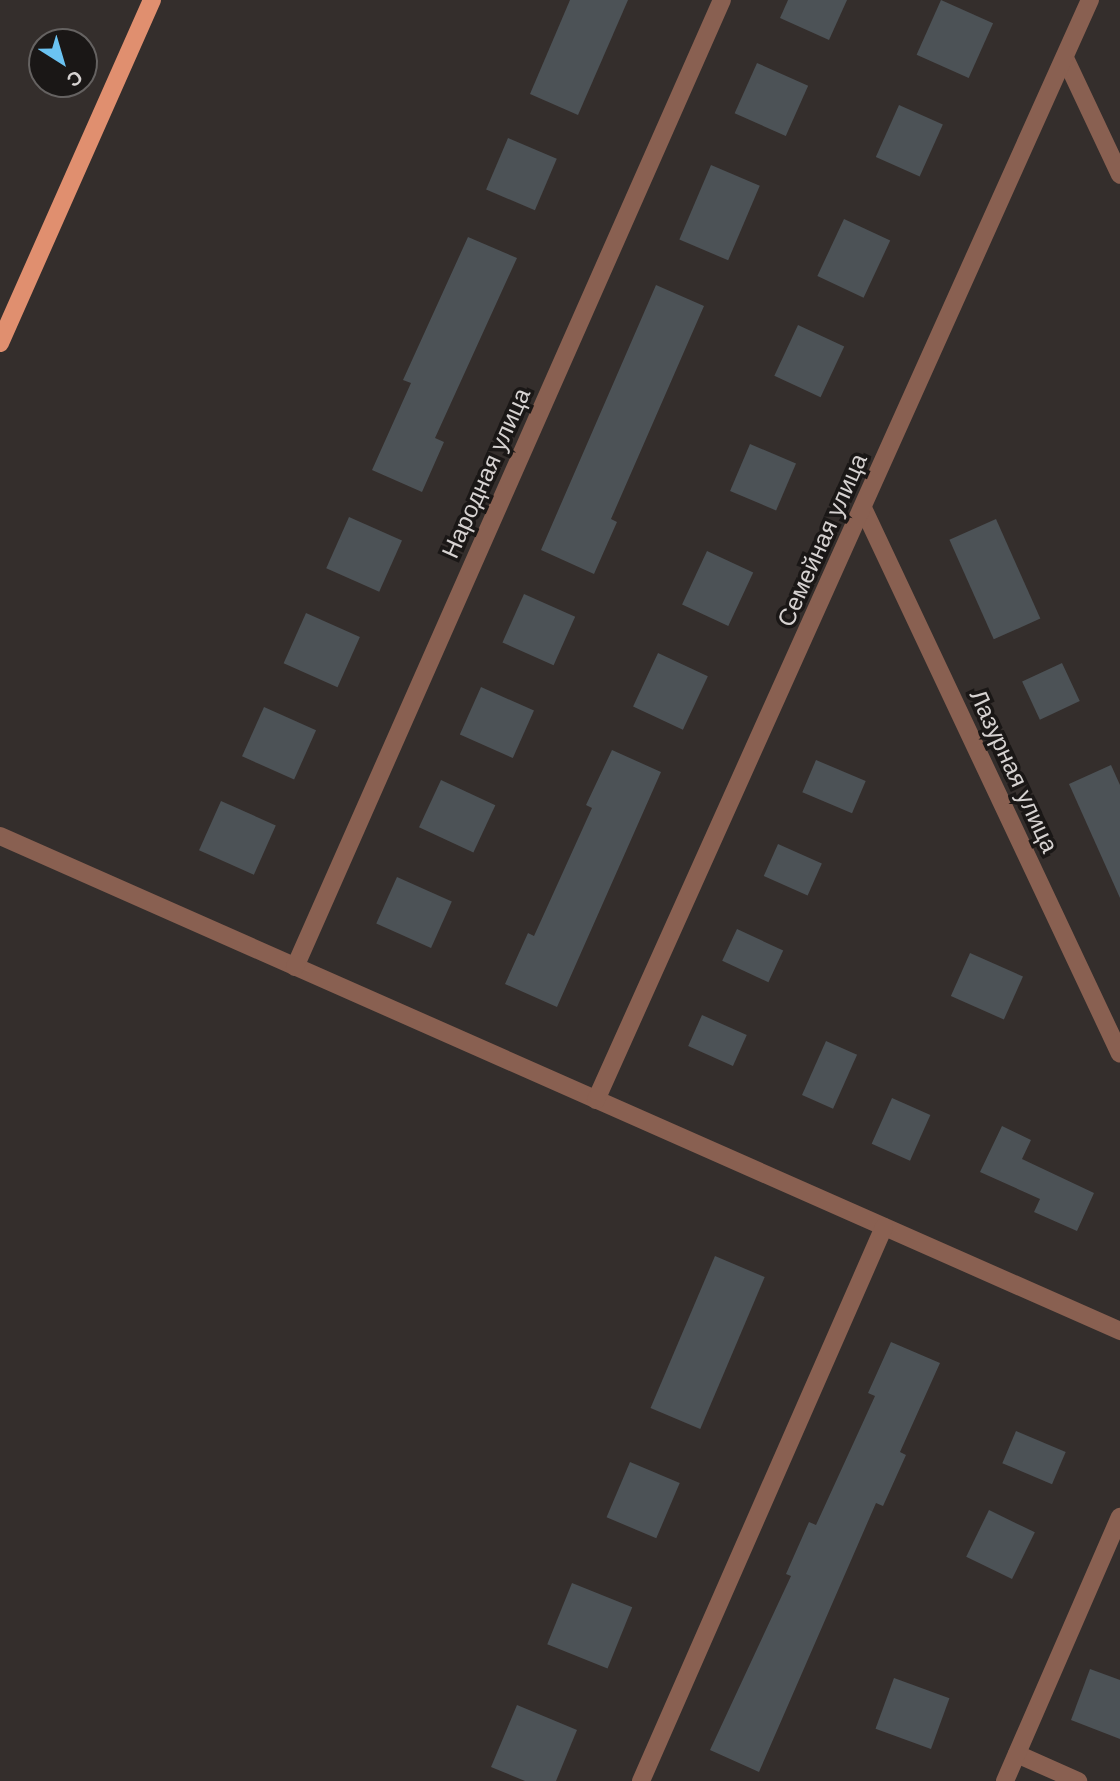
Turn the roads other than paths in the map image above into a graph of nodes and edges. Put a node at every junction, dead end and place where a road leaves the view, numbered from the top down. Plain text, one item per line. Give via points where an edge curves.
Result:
1 (152, 0) edge
2 (722, 0) edge
3 (1090, 0) edge
4 (1065, 58) junction
5 (1120, 175) edge
6 (0, 343) edge
7 (863, 508) junction
8 (0, 836) edge
9 (295, 967) junction
10 (1120, 1054) edge
11 (596, 1100) junction
12 (884, 1227) junction
13 (1120, 1332) edge
14 (1120, 1517) edge
15 (1017, 1754) junction
16 (641, 1781) edge
17 (1005, 1781) edge
18 (1078, 1781) edge

1 - 6 main road
2 - 9 street, Народная улица
3 - 4 street, Семейная улица
4 - 5 street
4 - 7 street, Семейная улица
7 - 10 street, Лазурная улица
7 - 11 street, Семейная улица
8 - 9 street
9 - 11 street
11 - 12 street
12 - 13 street
12 - 16 street
14 - 15 street
15 - 17 street
15 - 18 street

